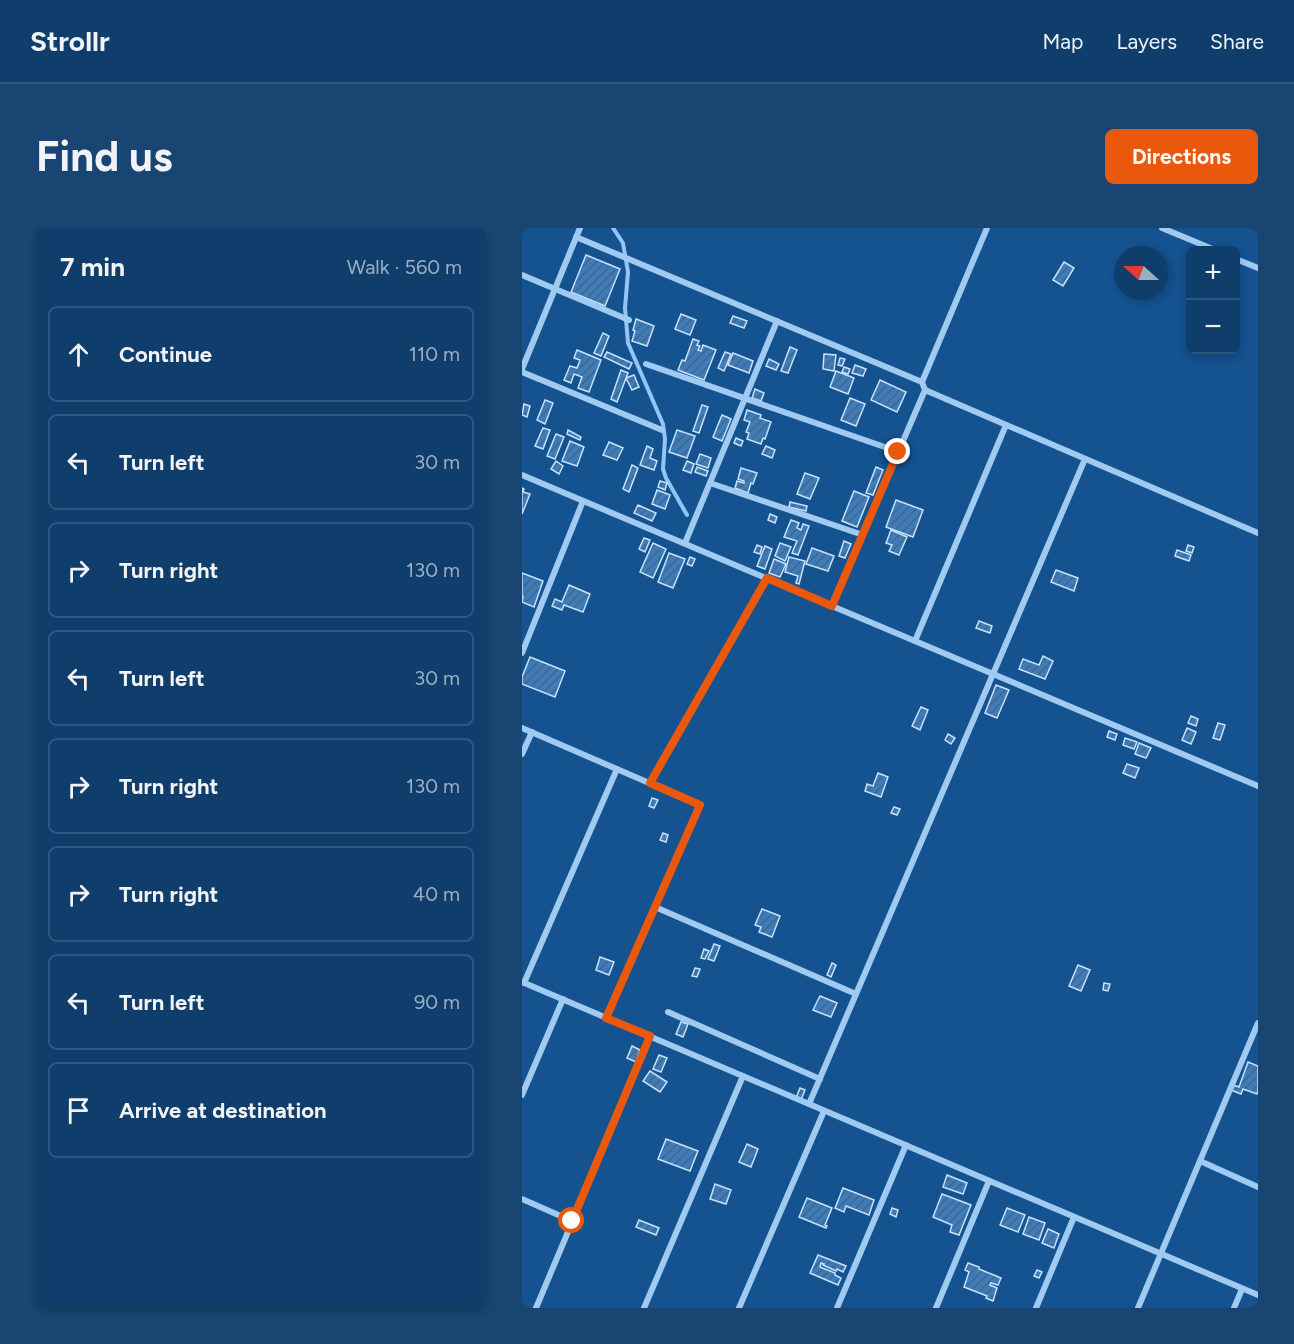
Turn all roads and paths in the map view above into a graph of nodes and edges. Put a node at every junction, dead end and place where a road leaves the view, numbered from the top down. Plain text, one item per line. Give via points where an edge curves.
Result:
1 (580, 228) edge
2 (987, 228) edge
3 (1162, 228) edge
4 (576, 237) junction
5 (1205, 246) edge
6 (1240, 261) edge
7 (1258, 268) edge
8 (522, 275) edge
9 (555, 289) junction
10 (629, 320) dead end
11 (777, 321) junction
12 (646, 364) dead end
13 (522, 370) edge
14 (922, 382) junction
15 (925, 390) junction
16 (745, 398) junction
17 (1006, 425) junction
18 (662, 430) dead end
19 (898, 452) junction
20 (1085, 459) junction
21 (522, 475) edge
22 (710, 483) junction
23 (584, 501) junction
24 (1258, 532) edge
25 (863, 535) junction
26 (685, 543) junction
27 (767, 578) junction
28 (832, 606) junction
29 (915, 641) junction
30 (522, 653) edge
31 (993, 674) junction
32 (522, 728) edge
33 (532, 732) junction
34 (522, 754) edge
35 (617, 769) junction
36 (650, 783) junction
37 (1258, 786) edge
38 (655, 907) junction
39 (523, 982) edge
40 (856, 994) junction
41 (563, 999) junction
42 (668, 1012) dead end
43 (606, 1018) junction
44 (1258, 1023) edge
45 (650, 1036) junction
46 (742, 1076) junction
47 (820, 1078) junction
48 (524, 1088) edge
49 (522, 1095) edge
50 (809, 1104) junction
51 (824, 1111) junction
52 (906, 1145) junction
53 (1200, 1161) junction
54 (989, 1181) junction
55 (1258, 1187) edge
56 (522, 1199) edge
57 (1074, 1217) junction
58 (572, 1221) junction
59 (1161, 1254) junction
60 (1242, 1289) junction
61 (1258, 1296) edge
62 (536, 1308) edge
63 (644, 1308) edge
64 (739, 1308) edge
65 (837, 1308) edge
66 (936, 1308) edge
67 (1036, 1308) edge
68 (1138, 1308) edge
69 (1234, 1308) edge

1 - 4 street
2 - 14 street
3 - 5 street
4 - 9 street
4 - 11 street
6 - 7 street
8 - 9 street
9 - 10 street
9 - 13 street
11 - 14 street
11 - 16 street
12 - 16 street
13 - 18 street
14 - 15 street
15 - 17 street
15 - 19 street
16 - 19 street
16 - 22 street
17 - 20 street
17 - 29 street
19 - 25 street
20 - 24 street
20 - 31 street
21 - 23 street
22 - 25 street
22 - 26 street
23 - 26 street
23 - 30 street
25 - 28 street
26 - 27 street
27 - 28 street
27 - 36 street
28 - 29 street
29 - 31 street
31 - 37 street
31 - 40 street
32 - 33 street
33 - 34 street
33 - 35 street
35 - 36 street
35 - 39 street
36 - 38 street via 700,805
38 - 40 street
38 - 43 street
39 - 41 street
40 - 47 street
41 - 43 street
41 - 48 street
42 - 47 street
43 - 45 street
44 - 53 street
45 - 46 street
45 - 58 street
46 - 50 street
46 - 63 street
47 - 50 street
48 - 49 street
50 - 51 street
51 - 52 street
51 - 64 street
52 - 54 street
52 - 65 street
53 - 55 street
53 - 59 street
54 - 57 street
54 - 66 street
56 - 58 street
57 - 59 street
57 - 67 street
58 - 62 street
59 - 60 street
59 - 68 street
60 - 61 street
60 - 69 street

